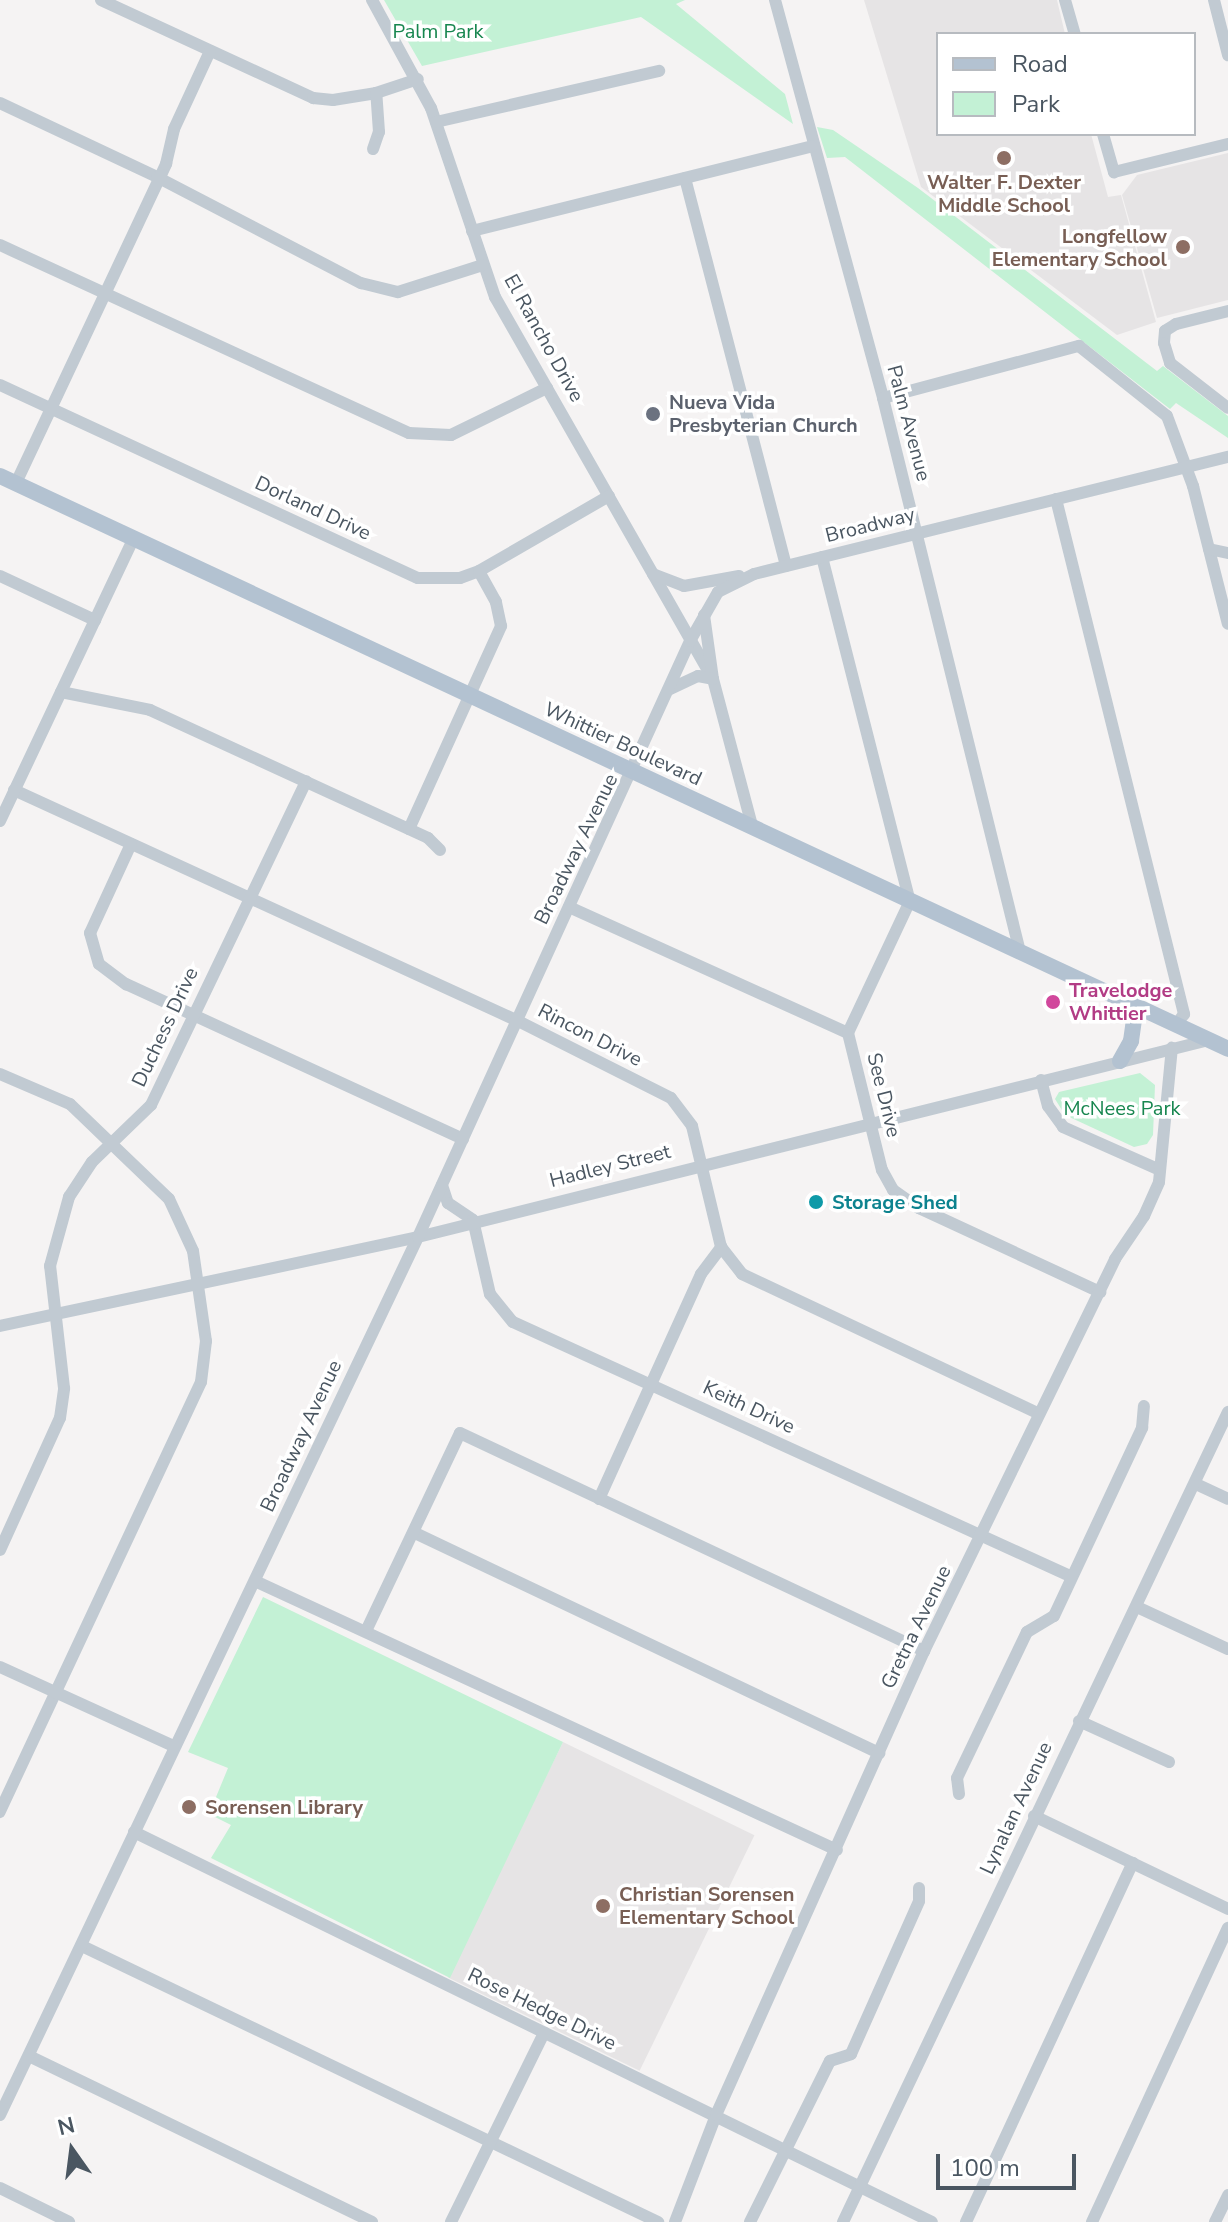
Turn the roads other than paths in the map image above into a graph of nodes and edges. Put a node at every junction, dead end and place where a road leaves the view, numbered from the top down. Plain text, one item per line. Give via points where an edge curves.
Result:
1 (101, 0) edge
2 (372, 0) edge
3 (775, 0) edge
4 (1065, 0) edge
5 (1214, 0) edge
6 (1074, 32) edge
7 (210, 51) junction
8 (1228, 55) edge
9 (659, 71) dead end
10 (418, 79) junction
11 (376, 93) junction
12 (0, 103) edge
13 (436, 122) junction
14 (1104, 136) edge
15 (1228, 144) edge
16 (812, 146) junction
17 (373, 149) dead end
18 (157, 177) junction
19 (685, 178) junction
20 (472, 231) junction
21 (0, 245) edge
22 (483, 265) junction
23 (105, 294) junction
24 (1228, 311) edge
25 (0, 385) edge
26 (547, 388) junction
27 (883, 398) junction
28 (48, 408) junction
29 (1228, 408) edge
30 (1228, 457) edge
31 (1185, 467) junction
32 (0, 476) edge
33 (16, 483) junction
34 (609, 496) junction
35 (1056, 499) junction
36 (917, 534) junction
37 (134, 538) junction
38 (1209, 549) junction
39 (1228, 553) edge
40 (822, 557) junction
41 (786, 566) junction
42 (479, 571) junction
43 (652, 573) junction
44 (754, 574) junction
45 (0, 576) edge
46 (704, 613) junction
47 (95, 620) junction
48 (1228, 624) edge
49 (690, 641) junction
50 (713, 679) junction
51 (670, 689) junction
52 (61, 692) junction
53 (471, 695) junction
54 (634, 773) junction
55 (306, 781) junction
56 (14, 790) junction
57 (0, 821) edge
58 (752, 826) junction
59 (409, 829) junction
60 (131, 844) junction
61 (440, 850) dead end
62 (247, 898) junction
63 (910, 901) junction
64 (569, 907) junction
65 (1020, 952) junction
66 (1129, 1003) junction
67 (193, 1015) junction
68 (518, 1021) junction
69 (1176, 1025) junction
70 (848, 1033) junction
71 (1228, 1035) edge
72 (1209, 1040) junction
73 (1172, 1048) junction
74 (1228, 1049) edge
75 (1120, 1061) junction
76 (1, 1078) edge
77 (1041, 1080) junction
78 (871, 1123) junction
79 (463, 1139) junction
80 (112, 1142) junction
81 (700, 1165) junction
82 (1160, 1170) junction
83 (442, 1185) junction
84 (473, 1220) junction
85 (418, 1237) junction
86 (721, 1247) junction
87 (200, 1282) junction
88 (1100, 1292) junction
89 (55, 1315) junction
90 (0, 1326) edge
91 (651, 1384) junction
92 (1144, 1406) dead end
93 (1228, 1412) edge
94 (1039, 1414) junction
95 (1196, 1484) junction
96 (599, 1499) junction
97 (1228, 1499) edge
98 (415, 1533) junction
99 (982, 1536) junction
100 (0, 1550) edge
101 (1072, 1577) junction
102 (255, 1581) junction
103 (1137, 1607) junction
104 (366, 1631) junction
105 (1228, 1649) edge
106 (924, 1651) junction
107 (0, 1667) edge
108 (56, 1695) junction
109 (1079, 1721) junction
110 (173, 1746) junction
111 (879, 1753) junction
112 (1169, 1762) dead end
113 (959, 1794) dead end
114 (0, 1812) edge
115 (1034, 1816) junction
116 (134, 1832) junction
117 (837, 1850) junction
118 (1133, 1863) junction
119 (919, 1888) dead end
120 (1228, 1909) edge
121 (1228, 1928) edge
122 (82, 1946) junction
123 (544, 2033) junction
124 (29, 2056) junction
125 (0, 2115) edge
126 (716, 2115) junction
127 (490, 2139) junction
128 (784, 2149) junction
129 (860, 2187) junction
130 (0, 2188) edge
131 (1228, 2195) edge
132 (69, 2222) edge
133 (372, 2222) edge
134 (451, 2222) edge
135 (658, 2222) edge
136 (675, 2222) edge
137 (750, 2222) edge
138 (843, 2222) edge
139 (932, 2222) edge
140 (966, 2222) edge
141 (1092, 2222) edge
142 (1215, 2222) edge

1 - 7 street
2 - 10 street, El Rancho Drive
3 - 16 street, Palm Avenue
4 - 6 street
5 - 8 street
7 - 11 street via 313,98
7 - 18 street
9 - 13 street
10 - 11 street
10 - 13 street, El Rancho Drive
11 - 17 street via 379,132
12 - 18 street
13 - 20 street, El Rancho Drive
14 - 15 street via 1114,172
16 - 19 street
16 - 27 street, Palm Avenue
18 - 22 street via 361,283 398,292
18 - 23 street
19 - 20 street
19 - 41 street
20 - 22 street, El Rancho Drive
21 - 23 street
22 - 26 street, El Rancho Drive via 495,297
23 - 26 street via 409,433 451,435
23 - 28 street
24 - 29 street via 1165,331 1170,363
25 - 28 street, Dorland Drive
26 - 34 street, El Rancho Drive
27 - 31 street via 1079,346 1167,416
27 - 36 street, Palm Avenue
28 - 33 street
28 - 42 street, Dorland Drive via 418,578 460,578
30 - 31 street, Broadway
31 - 35 street, Broadway
31 - 38 street
32 - 33 main road, Whittier Boulevard
33 - 37 main road, Whittier Boulevard
34 - 42 street, Dorland Drive
34 - 43 street, El Rancho Drive
35 - 36 street, Broadway
35 - 69 street via 1184,1014
36 - 40 street, Broadway
36 - 65 street, Palm Avenue
37 - 47 street
37 - 53 main road, Whittier Boulevard
38 - 39 street
38 - 48 street
40 - 41 street, Broadway
40 - 63 street
41 - 44 street, Broadway
42 - 53 street via 496,602 501,626
43 - 44 street via 684,586
43 - 49 street, El Rancho Drive
44 - 46 street, Broadway via 718,592
45 - 47 street
46 - 49 street, Broadway
46 - 50 street, El Rancho Drive
47 - 52 street
49 - 50 street, El Rancho Drive
49 - 51 street, Broadway
50 - 51 street via 698,676
50 - 58 street, El Rancho Drive
51 - 54 street, Broadway
52 - 55 street via 150,710
52 - 56 street
53 - 54 main road, Whittier Boulevard
53 - 59 street
54 - 58 main road, Whittier Boulevard
54 - 64 street, Broadway Avenue
55 - 59 street
55 - 62 street, Duchess Drive
56 - 57 street
56 - 60 street, Rincon Drive
58 - 63 main road, Whittier Boulevard
59 - 61 street
60 - 62 street, Rincon Drive
60 - 67 street via 94,924 99,964 126,984
62 - 67 street, Duchess Drive
62 - 68 street, Rincon Drive
63 - 65 main road, Whittier Boulevard
63 - 70 street
64 - 68 street, Broadway Avenue
64 - 70 street, See Drive
65 - 66 main road, Whittier Boulevard
66 - 69 main road, Whittier Boulevard
66 - 75 main road via 1132,1033
67 - 79 street
67 - 80 street, Duchess Drive via 151,1105
68 - 79 street, Broadway Avenue
68 - 81 street, Rincon Drive via 671,1098 692,1126
69 - 72 main road, Whittier Boulevard
70 - 78 street, See Drive
71 - 72 main road, Hadley Street
72 - 73 street, Hadley Street
72 - 74 main road, Whittier Boulevard
73 - 75 street, Hadley Street
73 - 82 street, Gretna Avenue
75 - 77 street, Hadley Street
76 - 80 street via 70,1104
77 - 78 street, Hadley Street
77 - 82 street via 1048,1106 1063,1127
78 - 81 street, Hadley Street
78 - 88 street, See Drive via 886,1181 903,1199
79 - 83 street, Broadway Avenue
80 - 87 street via 169,1199 185,1229
80 - 89 street, Duchess Drive via 69,1197 58,1226 50,1266
81 - 84 street, Hadley Street
81 - 86 street, Rincon Drive
82 - 88 street, Gretna Avenue via 1144,1216
83 - 84 street via 448,1203
83 - 85 street, Broadway Avenue
84 - 85 street, Hadley Street
84 - 91 street, Keith Drive via 490,1294 513,1322
85 - 87 street, Hadley Street
85 - 102 street, Broadway Avenue
86 - 91 street via 701,1274
86 - 94 street, Rincon Drive via 729,1262 757,1282
87 - 89 street, Hadley Street
87 - 108 street via 206,1341 201,1382
88 - 94 street, Gretna Avenue
89 - 90 street, Hadley Street
89 - 100 street, Duchess Drive via 64,1388 60,1418
91 - 96 street
91 - 99 street, Keith Drive
92 - 101 street via 1142,1428
93 - 95 street, Lynalan Avenue
94 - 99 street, Gretna Avenue
95 - 97 street
95 - 103 street, Lynalan Avenue
96 - 98 street via 460,1433
96 - 106 street
98 - 104 street
98 - 111 street
99 - 101 street, Keith Drive
99 - 106 street, Gretna Avenue
101 - 113 street via 1054,1616 1027,1632 957,1778
102 - 104 street
102 - 110 street, Broadway Avenue
103 - 105 street
103 - 109 street, Lynalan Avenue
104 - 117 street
106 - 111 street, Gretna Avenue
107 - 108 street
108 - 110 street
108 - 114 street
109 - 112 street
109 - 115 street, Lynalan Avenue
110 - 116 street, Broadway Avenue
111 - 117 street, Gretna Avenue
115 - 118 street
115 - 129 street, Lynalan Avenue
116 - 122 street, Broadway Avenue
116 - 123 street, Rose Hedge Drive
117 - 126 street, Gretna Avenue
118 - 120 street
118 - 140 street
119 - 128 street via 919,1901 851,2054 830,2061
121 - 141 street
122 - 124 street, Broadway Avenue
122 - 127 street
123 - 126 street, Rose Hedge Drive
123 - 127 street
124 - 125 street, Broadway Avenue
124 - 133 street
126 - 128 street, Rose Hedge Drive
126 - 136 street, Gretna Avenue
127 - 134 street
127 - 135 street
128 - 129 street, Rose Hedge Drive
128 - 137 street
129 - 138 street, Lynalan Avenue
129 - 139 street, Rose Hedge Drive
130 - 132 street
131 - 142 street

